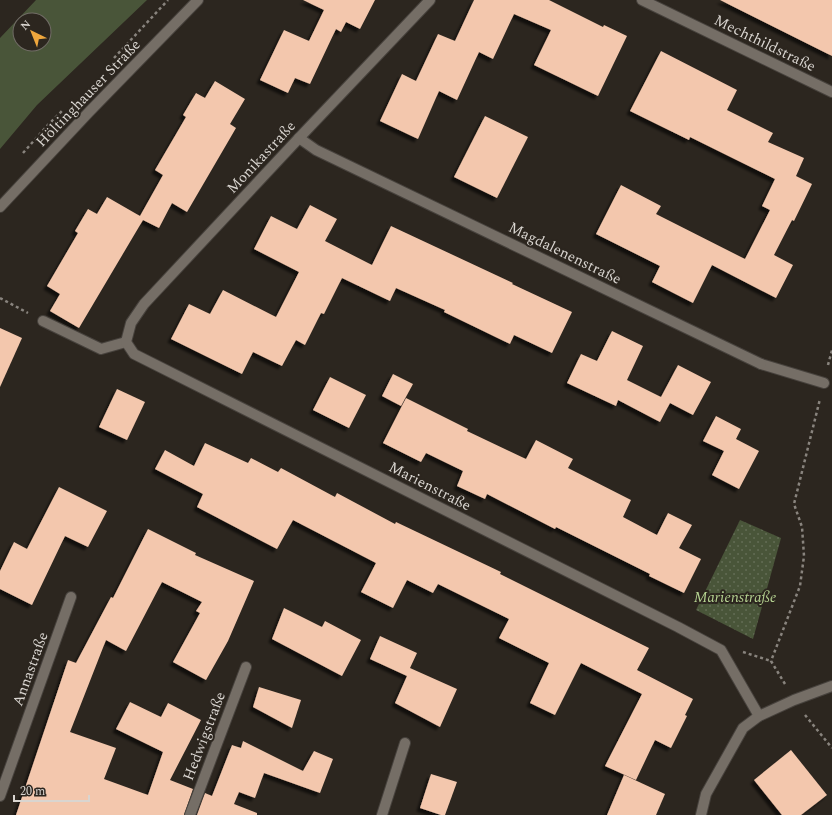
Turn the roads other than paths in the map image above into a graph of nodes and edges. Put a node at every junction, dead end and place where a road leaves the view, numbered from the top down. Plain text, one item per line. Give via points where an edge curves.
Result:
1 (198, 0) edge
2 (430, 0) edge
3 (642, 0) edge
4 (832, 92) edge
5 (299, 138) junction
6 (0, 207) edge
7 (43, 321) road end
8 (126, 342) junction
9 (824, 383) road end
10 (71, 597) dead end
11 (246, 667) dead end
12 (832, 686) edge
13 (759, 716) junction
14 (405, 743) dead end
15 (0, 796) edge
16 (190, 815) edge
17 (382, 815) edge
18 (701, 815) edge

1 - 6 street, Höltinghauser Straße
2 - 5 street, Monikastraße
3 - 4 street, Mechthildstraße
5 - 8 street, Monikastraße via 144,304 131,323
5 - 9 street, Magdalenenstraße via 316,150 761,364
7 - 8 street via 101,349
8 - 13 street, Marienstraße via 134,354 671,623 720,650
10 - 15 street, Annastraße
11 - 16 street, Hedwigstraße
12 - 13 street
13 - 18 street via 742,728 706,794
14 - 17 street

